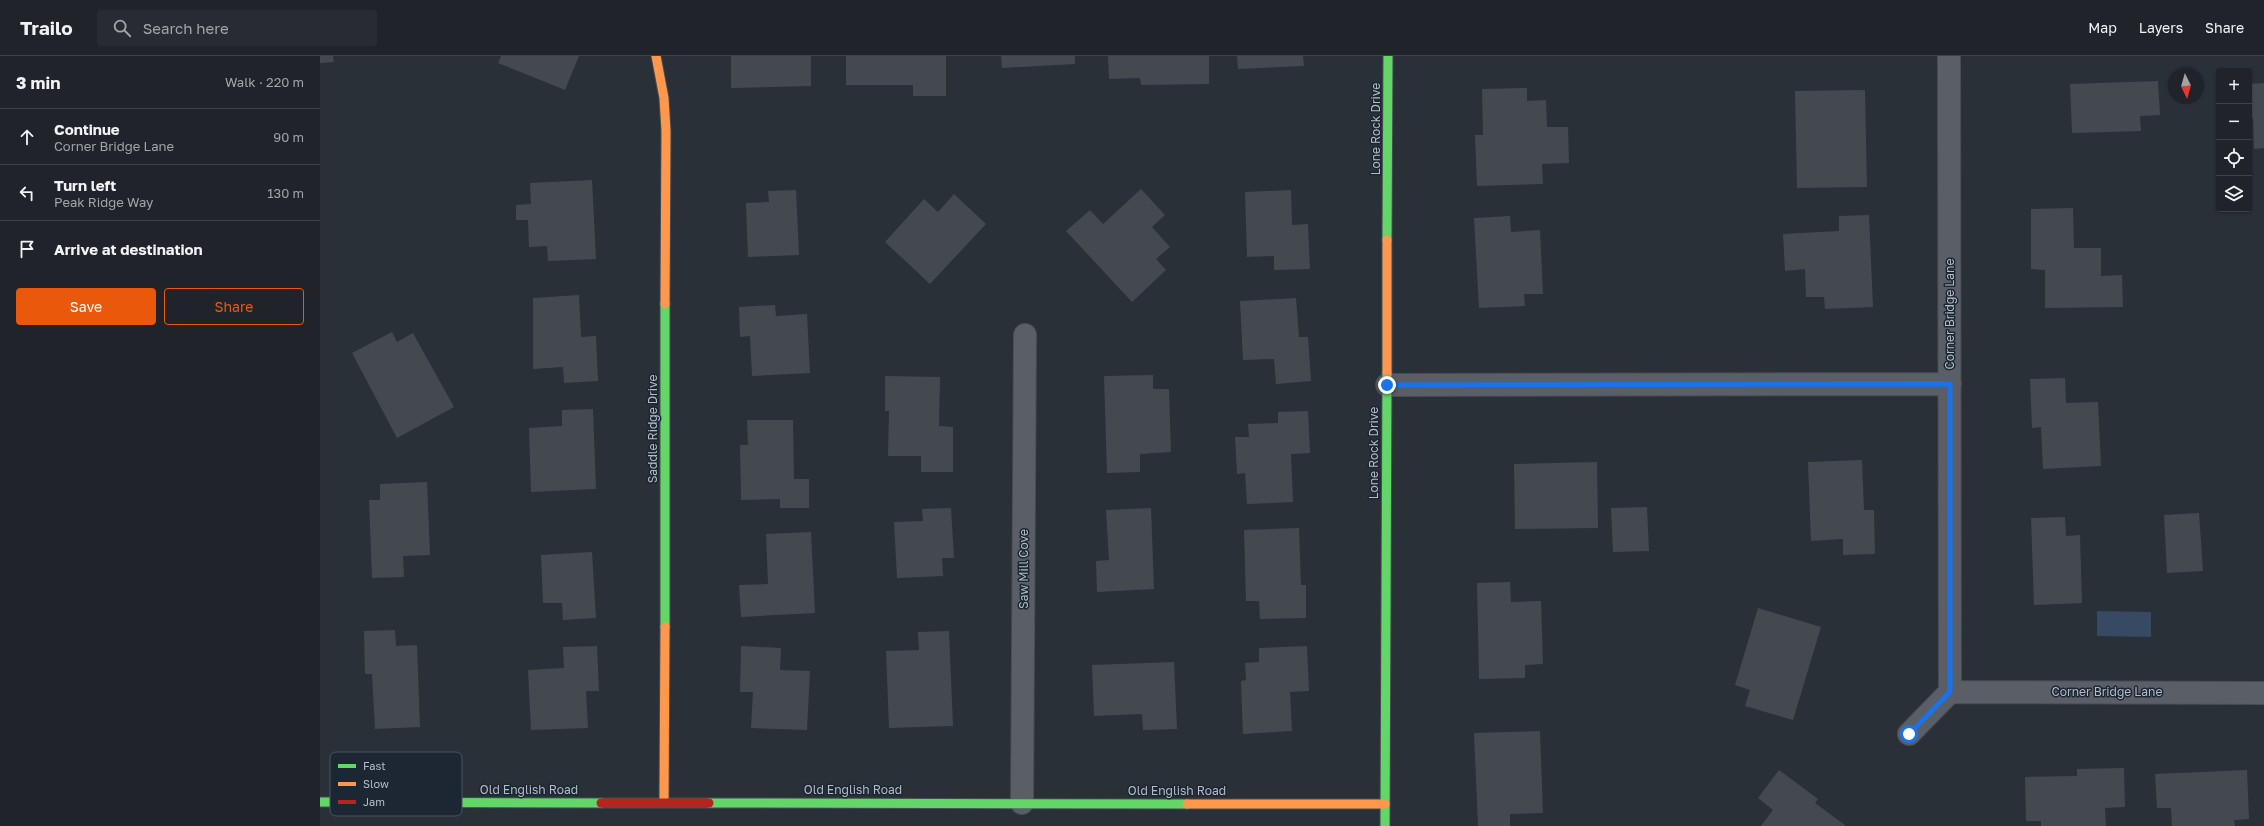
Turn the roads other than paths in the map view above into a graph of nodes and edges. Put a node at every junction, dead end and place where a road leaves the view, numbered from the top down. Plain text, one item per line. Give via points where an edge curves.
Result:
1 (656, 56) edge
2 (1388, 56) edge
3 (1949, 56) edge
4 (1025, 335) dead end
5 (1950, 384) junction
6 (1387, 385) junction
7 (1950, 692) junction
8 (2264, 693) edge
9 (1909, 734) dead end
10 (462, 802) edge
11 (664, 802) junction
12 (1022, 803) junction
13 (1385, 804) junction
14 (1385, 826) edge

1 - 11 street, Saddle Ridge Drive via 664,98 666,131
2 - 6 street, Lone Rock Drive
3 - 5 street, Corner Bridge Lane
4 - 12 street, Saw Mill Cove
5 - 6 street
5 - 7 street, Corner Bridge Lane
6 - 13 street, Lone Rock Drive
7 - 8 street, Corner Bridge Lane
7 - 9 street
10 - 11 street, Old English Road
11 - 12 street, Old English Road
12 - 13 street, Old English Road
13 - 14 street, Lone Rock Drive

